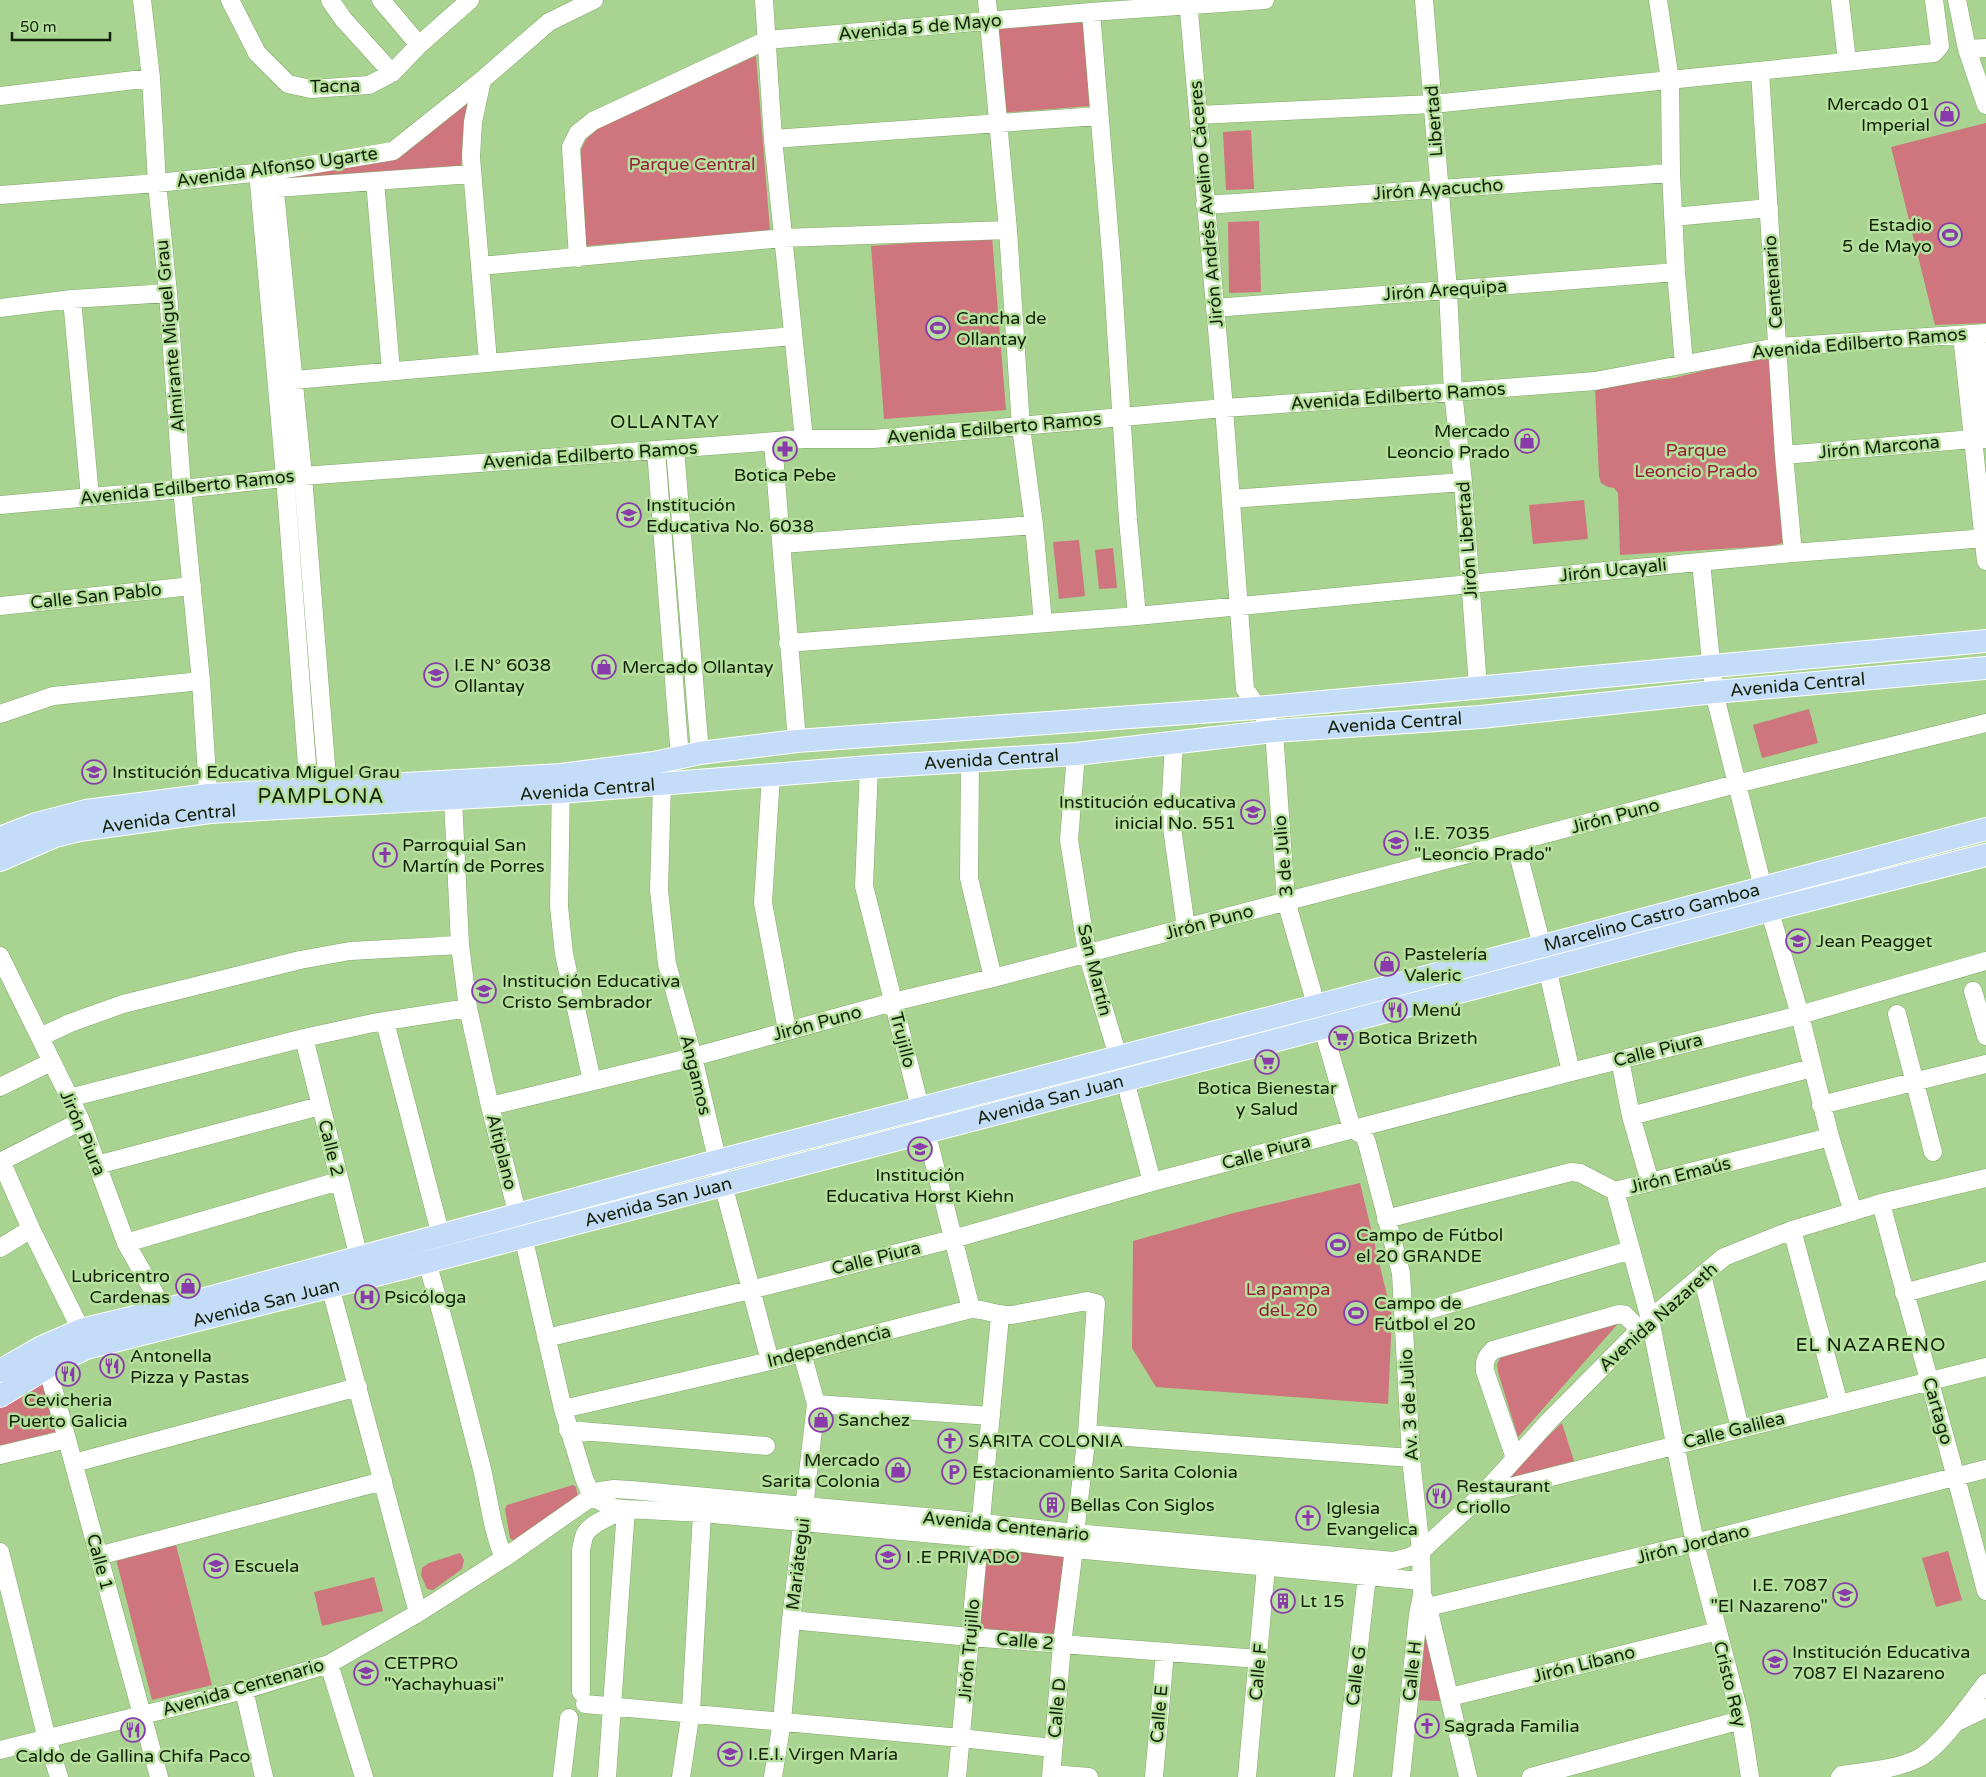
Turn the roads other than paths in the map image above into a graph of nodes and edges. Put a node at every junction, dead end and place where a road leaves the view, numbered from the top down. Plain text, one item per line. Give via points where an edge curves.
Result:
1 (142, 0) edge
2 (230, 0) edge
3 (330, 0) edge
4 (380, 0) edge
5 (470, 0) edge
6 (594, 0) edge
7 (764, 0) edge
8 (988, 0) edge
9 (1265, 0) edge
10 (1424, 0) edge
11 (1658, 0) edge
12 (1840, 0) edge
13 (1934, 0) edge
14 (1957, 0) edge
15 (1188, 2) edge
16 (1091, 12) junction
17 (989, 21) junction
18 (767, 40) junction
19 (419, 45) junction
20 (1986, 48) edge
21 (1967, 49) junction
22 (1846, 61) junction
23 (1760, 71) junction
24 (392, 73) junction
25 (151, 78) junction
26 (482, 80) junction
27 (1670, 80) junction
28 (0, 96) edge
29 (1433, 104) junction
30 (1986, 105) edge
31 (1198, 115) junction
32 (1098, 116) junction
33 (998, 122) junction
34 (773, 139) junction
35 (1671, 173) junction
36 (472, 174) junction
37 (266, 180) junction
38 (375, 181) junction
39 (157, 183) junction
40 (1439, 189) junction
41 (0, 195) edge
42 (1205, 205) junction
43 (1769, 208) junction
44 (1673, 217) junction
45 (1008, 230) junction
46 (783, 238) junction
47 (578, 258) junction
48 (480, 266) junction
49 (1676, 272) junction
50 (1448, 290) junction
51 (168, 293) junction
52 (72, 299) junction
53 (0, 308) edge
54 (1215, 308) junction
55 (1975, 334) edge
56 (793, 336) junction
57 (1777, 346) junction
58 (488, 362) junction
59 (1684, 364) junction
60 (391, 371) junction
61 (285, 380) junction
62 (1454, 392) junction
63 (1224, 408) junction
64 (1122, 417) junction
65 (1021, 427) junction
66 (804, 439) junction
67 (1980, 439) edge
68 (773, 442) junction
69 (674, 449) junction
70 (656, 450) junction
71 (1784, 455) junction
72 (294, 476) junction
73 (1463, 482) junction
74 (182, 489) junction
75 (90, 497) junction
76 (1231, 500) junction
77 (0, 505) edge
78 (1034, 525) junction
79 (1985, 538) edge
80 (782, 544) junction
81 (1794, 553) junction
82 (1986, 561) edge
83 (1701, 562) junction
84 (1470, 584) junction
85 (192, 586) junction
86 (0, 606) edge
87 (1240, 606) junction
88 (1137, 616) junction
89 (296, 622) junction
90 (315, 622) junction
91 (1043, 623) junction
92 (1986, 641) edge
93 (788, 643) junction
94 (1712, 666) junction
95 (1986, 668) edge
96 (201, 681) junction
97 (1478, 687) junction
98 (1714, 692) junction
99 (1256, 708) junction
100 (0, 714) edge
101 (1986, 723) edge
102 (1274, 732) junction
103 (796, 741) junction
104 (1174, 744) junction
105 (1076, 754) junction
106 (690, 755) junction
107 (970, 760) junction
108 (869, 767) junction
109 (771, 774) junction
110 (561, 784) junction
111 (662, 784) junction
112 (1736, 784) junction
113 (319, 790) junction
114 (453, 799) junction
115 (209, 804) junction
116 (1986, 828) edge
117 (0, 838) edge
118 (1515, 842) junction
119 (1986, 855) edge
120 (0, 860) edge
121 (1763, 888) junction
122 (1286, 901) junction
123 (1770, 910) junction
124 (1186, 928) junction
125 (460, 946) junction
126 (1542, 946) junction
127 (1087, 953) junction
128 (0, 956) edge
129 (1986, 961) edge
130 (1547, 968) junction
131 (993, 978) junction
132 (1973, 990) dead end
133 (893, 1002) junction
134 (1316, 1006) junction
135 (468, 1008) junction
136 (1897, 1014) dead end
137 (1800, 1015) junction
138 (384, 1022) junction
139 (1323, 1027) junction
140 (787, 1030) junction
141 (1986, 1036) edge
142 (40, 1037) junction
143 (304, 1038) junction
144 (693, 1057) junction
145 (1118, 1057) junction
146 (1620, 1060) junction
147 (51, 1062) junction
148 (1986, 1064) edge
149 (1812, 1068) junction
150 (1571, 1072) junction
151 (1125, 1080) junction
152 (592, 1081) junction
153 (1915, 1082) junction
154 (0, 1087) edge
155 (69, 1098) junction
156 (1822, 1105) junction
157 (320, 1106) junction
158 (490, 1106) junction
159 (920, 1108) junction
160 (1631, 1116) junction
161 (81, 1121) junction
162 (1352, 1129) junction
163 (926, 1131) junction
164 (1830, 1137) junction
165 (1933, 1152) dead end
166 (717, 1161) junction
167 (0, 1162) edge
168 (98, 1166) junction
169 (1986, 1178) edge
170 (339, 1182) junction
171 (1152, 1182) junction
172 (1650, 1182) junction
173 (723, 1184) junction
174 (1615, 1191) junction
175 (1881, 1203) junction
176 (1854, 1212) junction
177 (1386, 1219) junction
178 (521, 1226) junction
179 (31, 1229) junction
180 (1792, 1230) junction
181 (441, 1236) junction
182 (953, 1238) junction
183 (126, 1243) junction
184 (0, 1248) edge
185 (1630, 1250) junction
186 (359, 1258) junction
187 (427, 1262) junction
188 (1986, 1272) edge
189 (1702, 1274) junction
190 (327, 1277) junction
191 (750, 1290) junction
192 (1904, 1293) junction
193 (1096, 1303) joint
194 (971, 1309) junction
195 (164, 1310) junction
196 (1000, 1316) junction
197 (1405, 1317) junction
198 (1645, 1324) junction
199 (81, 1330) junction
200 (546, 1338) junction
201 (802, 1353) junction
202 (45, 1357) junction
203 (770, 1361) junction
204 (1986, 1368) edge
205 (0, 1371) edge
206 (1930, 1381) junction
207 (358, 1387) junction
208 (0, 1396) edge
209 (816, 1404) junction
210 (1839, 1404) junction
211 (563, 1409) junction
212 (991, 1416) junction
213 (1740, 1428) junction
214 (568, 1430) junction
215 (1087, 1434) junction
216 (67, 1439) junction
217 (1676, 1445) junction
218 (766, 1446) dead end
219 (0, 1455) edge
220 (1411, 1458) junction
221 (1515, 1458) junction
222 (74, 1463) junction
223 (1986, 1469) edge
224 (1957, 1478) junction
225 (383, 1481) junction
226 (1483, 1494) junction
227 (592, 1497) junction
228 (626, 1509) junction
229 (702, 1513) junction
230 (804, 1515) junction
231 (980, 1530) junction
232 (1074, 1541) junction
233 (1695, 1543) junction
234 (1421, 1550) junction
235 (0, 1552) edge
236 (98, 1556) junction
237 (504, 1558) junction
238 (1266, 1567) junction
239 (1367, 1576) junction
240 (1986, 1591) edge
241 (1424, 1594) junction
242 (418, 1613) junction
243 (791, 1620) junction
244 (1718, 1631) junction
245 (970, 1637) junction
246 (1062, 1644) junction
247 (1165, 1652) junction
248 (1259, 1659) junction
249 (329, 1664) junction
250 (1986, 1683) edge
251 (244, 1690) junction
252 (1450, 1697) junction
253 (613, 1708) junction
254 (1986, 1708) edge
255 (691, 1714) junction
256 (142, 1716) junction
257 (569, 1718) dead end
258 (1741, 1720) junction
259 (782, 1722) junction
260 (1953, 1724) junction
261 (961, 1738) junction
262 (47, 1739) junction
263 (1053, 1748) junction
264 (0, 1750) edge
265 (1883, 1772) edge
266 (1052, 1775) edge
267 (59, 1777) edge
268 (159, 1777) edge
269 (264, 1777) edge
270 (364, 1777) edge
271 (562, 1777) edge
272 (607, 1777) edge
273 (681, 1777) edge
274 (773, 1777) edge
275 (957, 1777) edge
276 (1089, 1777) edge
277 (1154, 1777) edge
278 (1247, 1777) edge
279 (1344, 1777) edge
280 (1401, 1777) edge
281 (1468, 1777) edge
282 (1531, 1777) edge
283 (1750, 1777) edge
284 (1840, 1777) edge

1 - 25 street, Almirante Miguel Grau
2 - 24 street, Tacna via 257,53 288,84 311,89 369,85
3 - 24 street
4 - 19 street
5 - 19 street, Tacna
6 - 26 street, Avenida Alfonso Ugarte via 549,22
7 - 18 street
8 - 17 street
9 - 15 street, Avenida 5 de Mayo
10 - 29 street, Libertad
11 - 27 street
12 - 22 street
13 - 22 street via 1940,46 1937,51
14 - 21 street
15 - 16 street, Avenida 5 de Mayo
15 - 31 street, Jirón Andrés Avelino Cáceres
16 - 17 street, Avenida 5 de Mayo
16 - 32 street
17 - 18 street, Avenida 5 de Mayo
17 - 33 street
18 - 34 street
18 - 47 street, Avenida 5 de Mayo via 592,120 578,133 571,147
19 - 24 street, Tacna
20 - 21 street
21 - 30 street
22 - 23 street
23 - 27 street
23 - 43 street, Centenario
25 - 28 street
25 - 39 street, Almirante Miguel Grau
26 - 36 street via 473,122
26 - 37 street, Avenida Alfonso Ugarte via 393,151
27 - 29 street
27 - 35 street
29 - 31 street
29 - 40 street, Libertad
31 - 42 street, Jirón Andrés Avelino Cáceres
32 - 33 street
32 - 64 street
33 - 34 street
33 - 45 street
34 - 46 street
35 - 40 street, Jirón Ayacucho
35 - 44 street
36 - 38 street
36 - 48 street
37 - 38 street
37 - 39 street, Avenida Alfonso Ugarte
37 - 61 street
38 - 60 street
39 - 41 street, Avenida Alfonso Ugarte
39 - 51 street, Almirante Miguel Grau
40 - 42 street, Jirón Ayacucho
40 - 50 street, Libertad
42 - 54 street, Jirón Andrés Avelino Cáceres
43 - 44 street
43 - 57 street, Centenario
44 - 49 street
45 - 46 street
45 - 65 street
46 - 47 street
46 - 56 street
47 - 48 street
48 - 58 street
49 - 50 street, Jirón Arequipa
49 - 59 street
50 - 54 street, Jirón Arequipa
50 - 62 street, Libertad
51 - 52 street
51 - 74 street, Almirante Miguel Grau
52 - 53 street
52 - 75 street
54 - 63 street, Jirón Andrés Avelino Cáceres
55 - 57 street, Avenida Edilberto Ramos
55 - 67 street
56 - 58 street
56 - 66 street
57 - 59 street, Avenida Edilberto Ramos
57 - 71 street, Centenario
58 - 60 street
59 - 62 street, Avenida Edilberto Ramos via 1595,381
60 - 61 street
61 - 72 street
62 - 63 street, Avenida Edilberto Ramos
62 - 73 street, Jirón Libertad
63 - 64 street, Avenida Edilberto Ramos
63 - 76 street, Jirón Andrés Avelino Cáceres
64 - 65 street, Avenida Edilberto Ramos
64 - 88 street
65 - 66 street, Avenida Edilberto Ramos via 873,439
65 - 78 street
66 - 68 street, Avenida Edilberto Ramos
67 - 71 street, Jirón Marcona
67 - 79 street
68 - 69 street, Avenida Edilberto Ramos
68 - 80 street
69 - 70 street, Avenida Edilberto Ramos
69 - 106 street
70 - 72 street, Avenida Edilberto Ramos
70 - 106 street
71 - 81 street, Centenario
72 - 74 street, Avenida Edilberto Ramos
72 - 89 street
72 - 90 street
73 - 76 street
73 - 84 street, Jirón Libertad
74 - 75 street, Avenida Edilberto Ramos
74 - 85 street, Almirante Miguel Grau
75 - 77 street, Avenida Edilberto Ramos
76 - 87 street, Jirón Andrés Avelino Cáceres
78 - 80 street
78 - 91 street
79 - 81 street, Jirón Ucayali
79 - 82 street
80 - 93 street
81 - 83 street, Jirón Ucayali
83 - 84 street, Jirón Ucayali
83 - 94 street
84 - 87 street, Jirón Ucayali
84 - 97 street, Jirón Libertad
85 - 86 street, Calle San Pablo
85 - 96 street, Almirante Miguel Grau
87 - 88 street, Jirón Ucayali
87 - 99 street, Jirón Andrés Avelino Cáceres via 1245,689
88 - 91 street, Jirón Ucayali
89 - 90 street
89 - 113 street
90 - 113 street
91 - 93 street, Jirón Ucayali
92 - 94 main road, Avenida Central
93 - 103 street
94 - 97 main road, Avenida Central
94 - 98 street
95 - 98 main road, Avenida Central
96 - 100 street via 53,696
96 - 115 street, Almirante Miguel Grau
97 - 99 main road, Avenida Central
98 - 102 main road, Avenida Central via 1481,717
98 - 112 street
99 - 102 street
99 - 103 main road, Avenida Central
101 - 112 street, Jirón Puno
102 - 104 main road, Avenida Central
102 - 122 street, 3 de Julio
103 - 106 main road, Avenida Central
104 - 105 main road, Avenida Central
104 - 124 street via 1170,813
105 - 107 main road, Avenida Central
105 - 127 street, San Martín via 1069,840
106 - 110 main road, Avenida Central
107 - 108 main road, Avenida Central
107 - 131 street via 970,878
108 - 109 main road, Avenida Central
108 - 133 street, Trujillo via 864,886
109 - 111 main road, Avenida Central
109 - 140 street via 763,903
110 - 111 main road, Avenida Central
110 - 113 main road, Avenida Central
110 - 114 main road, Avenida Central
110 - 152 street via 560,906 564,954
111 - 144 street, Angamos via 659,890 667,964
112 - 118 street, Jirón Puno
112 - 121 street
113 - 115 main road, Avenida Central
114 - 115 main road, Avenida Central
114 - 125 street, Altiplano
115 - 117 main road, Avenida Central via 86,811 36,824
115 - 120 main road, Avenida Central via 55,836
116 - 121 main road, Marcelino Castro Gamboa
118 - 122 street, Jirón Puno
118 - 126 street
119 - 123 main road, Marcelino Castro Gamboa
121 - 123 street
121 - 126 main road, Marcelino Castro Gamboa
122 - 124 street, Jirón Puno
122 - 134 street, 3 de Julio
123 - 130 main road, Marcelino Castro Gamboa
123 - 137 street
124 - 127 street, Jirón Puno
125 - 135 street, Altiplano
125 - 142 street via 350,950 300,960 123,1004
126 - 134 main road, Marcelino Castro Gamboa
127 - 131 street, Jirón Puno
127 - 145 street, San Martín
128 - 142 street, Jirón Piura
129 - 137 street, Calle Piura
130 - 139 main road, Marcelino Castro Gamboa
130 - 150 street
131 - 133 street, Jirón Puno
132 - 141 street
133 - 140 street, Jirón Puno
133 - 159 street, Trujillo
134 - 139 street, Av. 3 de Julio
134 - 145 main road, Avenida San Juan
135 - 138 street
135 - 158 street, Altiplano
136 - 153 street
137 - 146 street, Calle Piura
137 - 149 street
138 - 143 street
138 - 181 street
139 - 151 main road, Avenida San Juan
139 - 162 street, Av. 3 de Julio
140 - 144 street, Jirón Puno
142 - 147 street, Jirón Piura
143 - 155 street
143 - 157 street, Calle 2
144 - 152 street, Jirón Puno
144 - 166 street, Angamos
145 - 151 street, San Martín
145 - 159 main road, Avenida San Juan
146 - 150 street, Calle Piura
146 - 160 street
147 - 154 street
147 - 155 street, Jirón Piura
148 - 153 street
149 - 156 street
149 - 160 street
150 - 162 street, Calle Piura
151 - 163 main road, Avenida San Juan
151 - 171 street, San Martín
152 - 158 street, Jirón Puno
153 - 156 street
153 - 165 street
155 - 161 street, Jirón Piura
156 - 164 street
157 - 168 street
157 - 170 street, Calle 2
158 - 178 street, Altiplano
159 - 163 street, Trujillo
159 - 166 main road, Avenida San Juan
160 - 172 street
161 - 167 street
161 - 168 street, Jirón Piura
162 - 171 street, Calle Piura
162 - 177 street, Av. 3 de Julio via 1364,1136 1367,1143
163 - 173 main road, Avenida San Juan
163 - 182 street, Trujillo
164 - 172 street, Jirón Emaús
164 - 176 street
166 - 173 street, Angamos
166 - 178 main road, Avenida San Juan
167 - 179 street
168 - 183 street, Jirón Piura
169 - 175 street, Avenida Nazareth
170 - 183 street
170 - 186 street, Calle 2
171 - 182 street, Calle Piura
172 - 174 street, Jirón Emaús
173 - 178 main road, Avenida San Juan
173 - 191 street, Angamos
174 - 177 street, Jirón Emaús via 1571,1172
174 - 185 street, Cristo Rey
175 - 176 street, Avenida Nazareth
175 - 192 street, Cartago
176 - 180 street, Avenida Nazareth
177 - 197 street, Av. 3 de Julio via 1401,1272
178 - 181 main road, Avenida San Juan
178 - 187 main road, Avenida San Juan
178 - 200 street, Altiplano
179 - 184 street
179 - 199 street
180 - 189 street, Avenida Nazareth via 1724,1257
180 - 210 street
181 - 186 main road, Avenida San Juan
182 - 191 street, Calle Piura
182 - 194 street, Trujillo
183 - 195 street, Jirón Piura
185 - 197 street
185 - 198 street, Cristo Rey
186 - 190 main road, Avenida San Juan
187 - 190 main road, Avenida San Juan
187 - 237 street via 456,1361 497,1541
188 - 192 street
189 - 198 street, Avenida Nazareth
189 - 213 street
190 - 195 main road, Avenida San Juan
190 - 202 main road, Avenida San Juan via 86,1348
190 - 207 street
191 - 200 street, Calle Piura
191 - 203 street, Angamos
192 - 206 street, Cartago
193 - 196 street, Independencia via 1079,1302
193 - 215 street, Calle D
194 - 196 street, Independencia
194 - 201 street, Independencia
195 - 199 main road, Avenida San Juan
196 - 212 street, Jirón Trujillo
197 - 220 street, Av. 3 de Julio
198 - 217 street, Cristo Rey
198 - 221 street, Avenida Nazareth
198 - 221 street via 1619,1314 1493,1350 1487,1356 1484,1371
199 - 202 main road, Avenida San Juan
200 - 211 street, Altiplano
201 - 203 street, Independencia
201 - 209 street, Mariátegui
202 - 205 main road, Avenida San Juan
202 - 208 main road, Avenida San Juan
202 - 216 street, Calle 1
203 - 211 street, Independencia
204 - 206 street, Calle Galilea
206 - 210 street, Calle Galilea
206 - 224 street, Cartago
207 - 222 street
207 - 225 street
209 - 212 street
209 - 230 street, Mariátegui
210 - 213 street, Calle Galilea
211 - 214 street, Altiplano
212 - 231 street, Jirón Trujillo
213 - 217 street, Calle Galilea
214 - 218 street
214 - 227 street, Altiplano
215 - 220 street
215 - 232 street, Calle D
216 - 219 street
216 - 222 street, Calle 1
217 - 226 street, Calle Galilea
217 - 233 street, Cristo Rey
220 - 234 street, Av. 3 de Julio
221 - 226 street, Avenida Nazareth
222 - 236 street, Calle 1
223 - 224 street, Jirón Jordano
224 - 233 street, Jirón Jordano
224 - 240 street, Cartago
225 - 236 street
225 - 242 street
226 - 234 street, Avenida Nazareth
227 - 228 street, Avenida Centenario via 614,1508
227 - 230 street, Avenida Centenario via 600,1491 614,1489
227 - 237 street, Avenida Centenario
228 - 229 street, Avenida Centenario
228 - 253 street
228 - 253 street via 592,1527 586,1533 581,1550 583,1698
229 - 230 street, Avenida Centenario
229 - 255 street
230 - 231 street, Avenida Centenario
230 - 243 street, Mariátegui
231 - 232 street, Avenida Centenario
231 - 245 street, Jirón Trujillo
232 - 234 street, Avenida Centenario via 1394,1561
232 - 238 street, Avenida Centenario
232 - 246 street, Calle D
233 - 241 street, Jirón Jordano
233 - 244 street, Cristo Rey
234 - 241 street, Av. 3 de Julio
235 - 262 street
236 - 256 street, Calle 1
237 - 242 street, Avenida Centenario
238 - 239 street, Avenida Centenario
238 - 248 street, Calle F
239 - 241 street, Avenida Centenario
239 - 279 street, Calle G
241 - 252 street
241 - 280 street, Calle H via 1418,1616
242 - 249 street, Avenida Centenario
243 - 245 street, Calle 2
243 - 259 street, Mariátegui
244 - 252 street, Jirón Líbano
244 - 258 street, Cristo Rey
245 - 246 street, Calle 2
245 - 261 street, Jirón Trujillo
246 - 247 street, Calle 2
246 - 263 street, Calle D
247 - 248 street, Calle 2
247 - 277 street, Calle E
248 - 278 street, Calle F
249 - 251 street, Avenida Centenario
249 - 270 street
250 - 260 street
251 - 256 street, Avenida Centenario
251 - 269 street
252 - 281 street
253 - 255 street
253 - 272 street
254 - 260 street
255 - 259 street
255 - 273 street
256 - 262 street, Avenida Centenario
256 - 268 street, Calle 1
257 - 271 street
258 - 282 street
258 - 283 street, Cristo Rey
259 - 261 street
259 - 274 street, Mariátegui
260 - 265 street via 1918,1759
261 - 263 street
261 - 275 street, Jirón Trujillo
262 - 264 street, Avenida Centenario
262 - 267 street
263 - 266 street, Calle D
265 - 284 street
266 - 276 street

